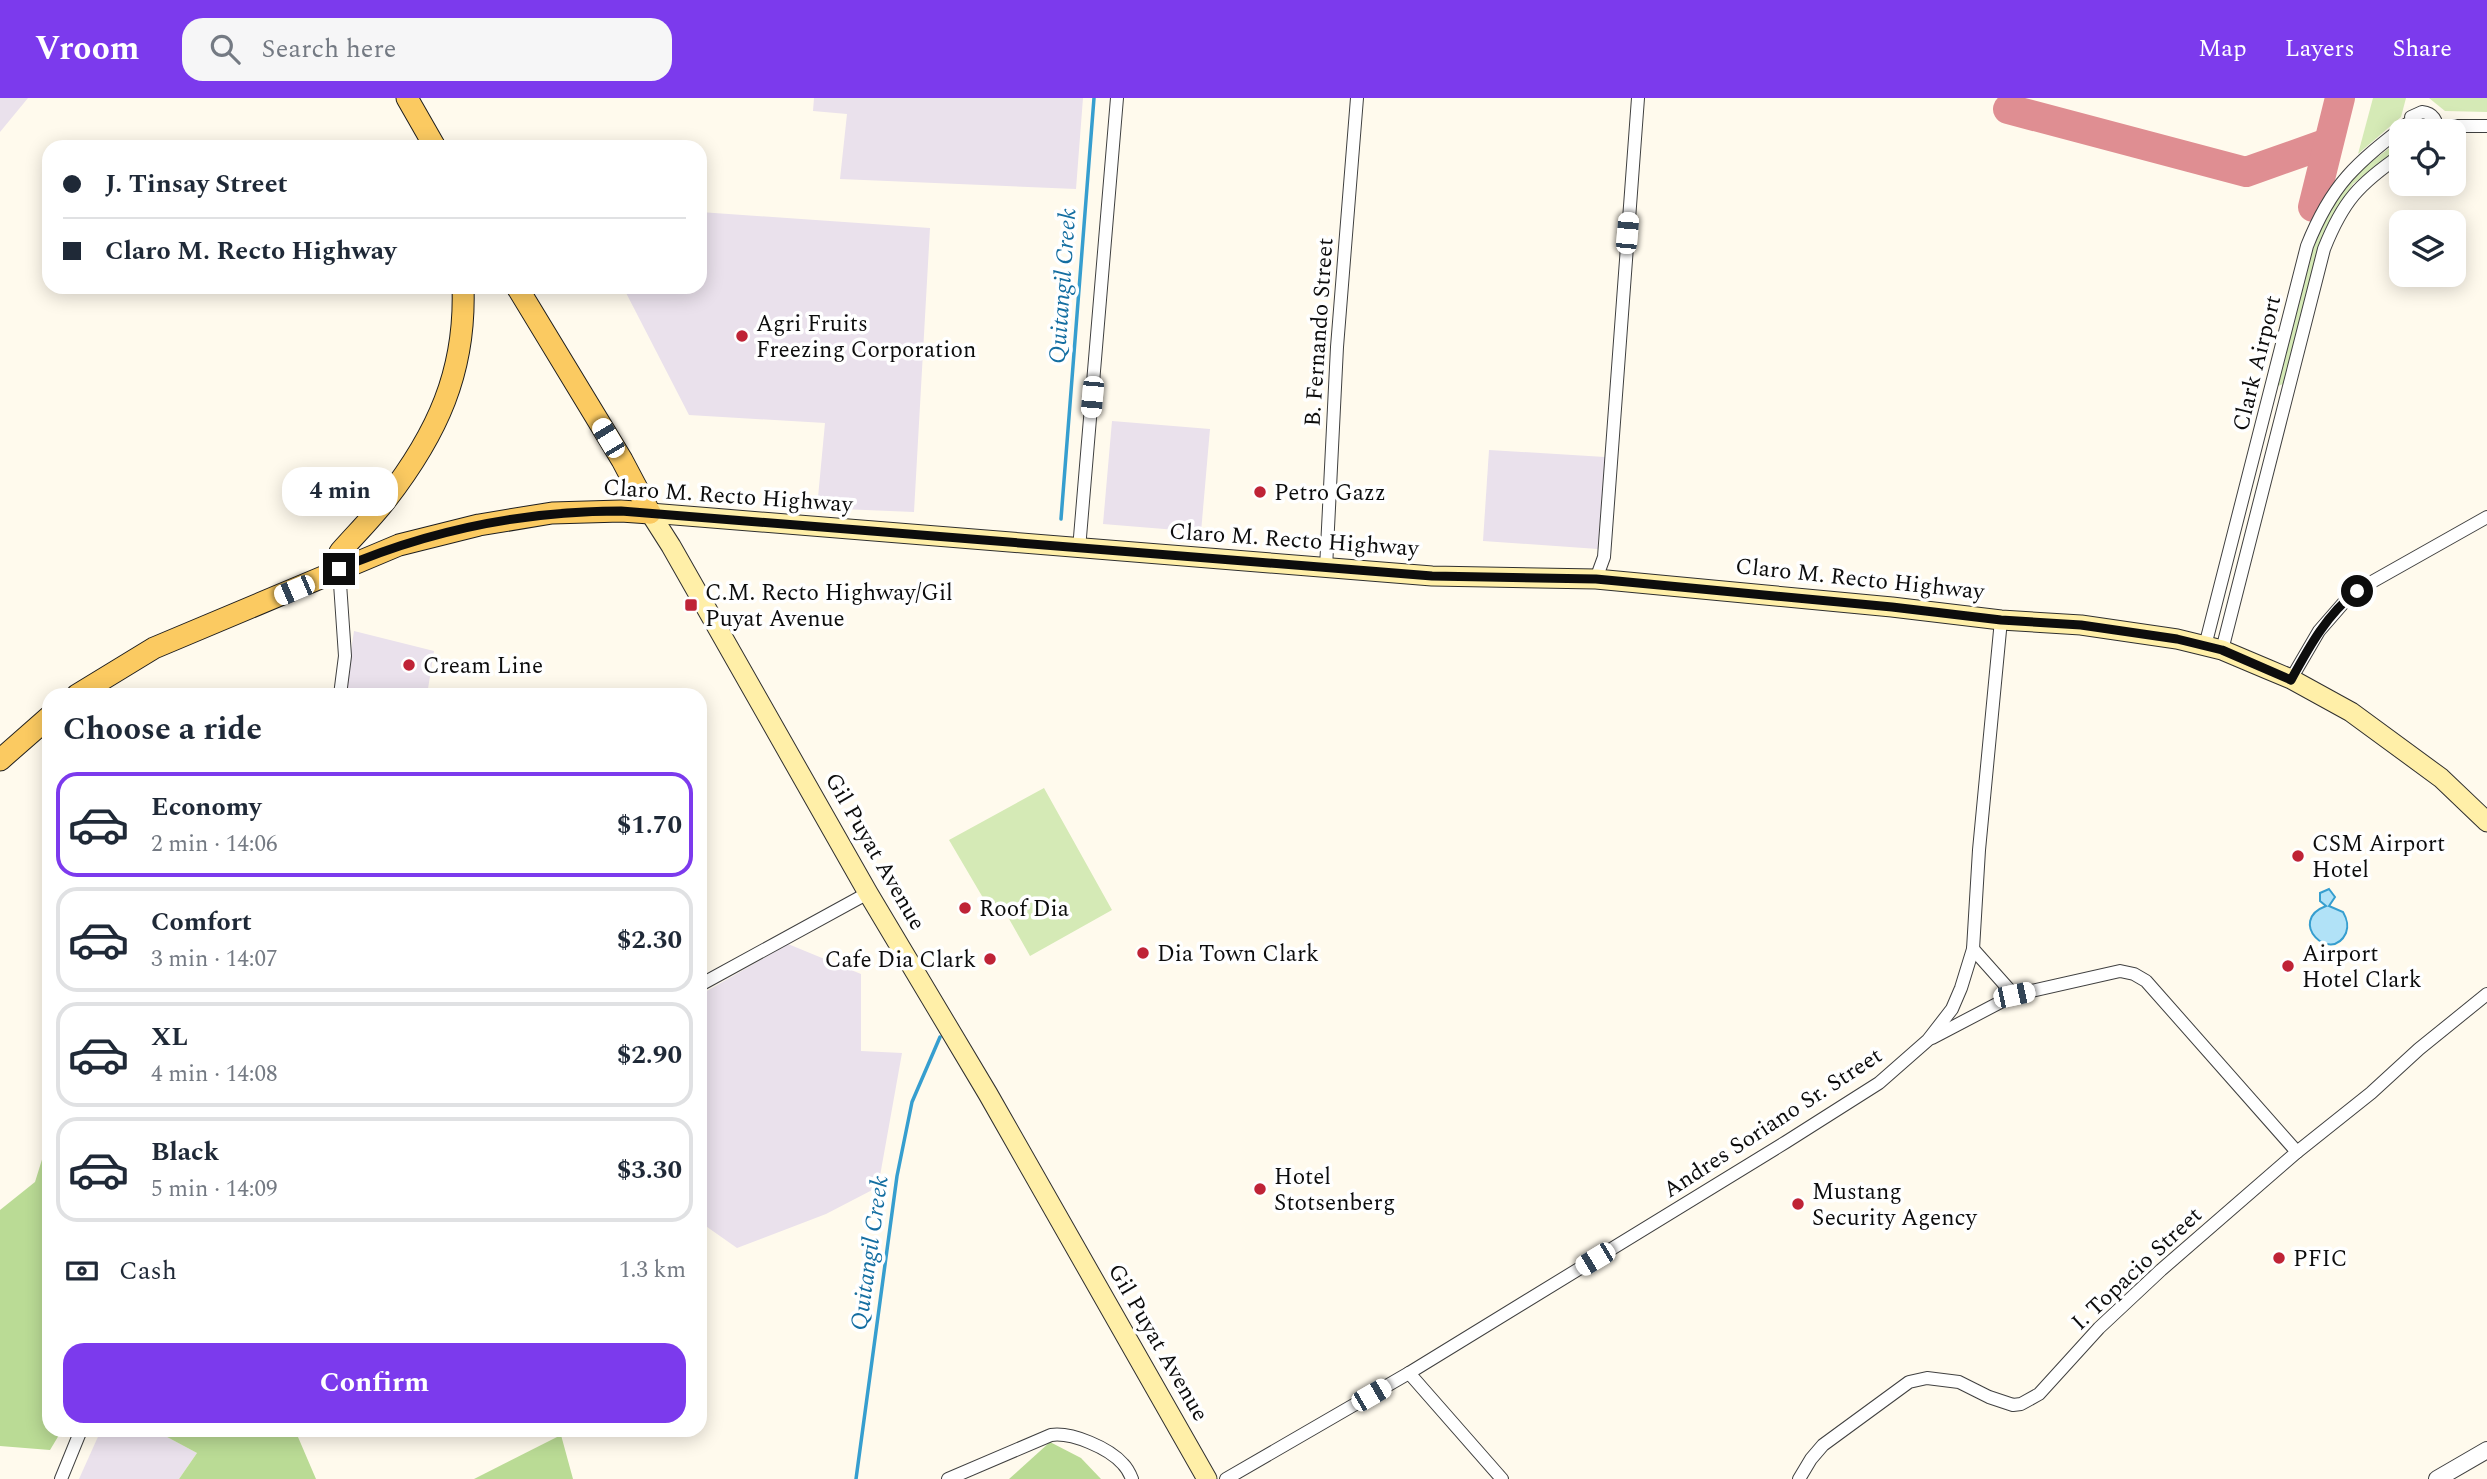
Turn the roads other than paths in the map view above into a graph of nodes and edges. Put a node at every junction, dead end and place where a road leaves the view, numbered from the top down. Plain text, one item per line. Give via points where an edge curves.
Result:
1 (407, 98) edge
2 (1117, 98) edge
3 (1357, 98) edge
4 (1638, 98) edge
5 (2416, 98) edge
6 (2410, 119) edge
7 (2413, 119) edge
8 (2434, 119) edge
9 (2485, 127) edge
10 (2466, 128) edge
11 (431, 140) edge
12 (2389, 140) edge
13 (2389, 164) edge
14 (463, 294) edge
15 (521, 294) edge
16 (2271, 393) junction
17 (2287, 396) junction
18 (650, 513) junction
19 (2487, 517) edge
20 (1079, 549) junction
21 (1326, 568) junction
22 (339, 569) junction
23 (1596, 579) junction
24 (2001, 620) junction
25 (2213, 648) junction
26 (2291, 680) junction
27 (88, 688) edge
28 (341, 688) edge
29 (42, 723) edge
30 (0, 760) edge
31 (2487, 822) edge
32 (869, 893) junction
33 (1973, 949) junction
34 (707, 981) edge
35 (2487, 994) edge
36 (2014, 995) junction
37 (1928, 1040) junction
38 (2297, 1152) junction
39 (1409, 1373) junction
40 (78, 1437) edge
41 (2487, 1450) edge
42 (61, 1479) edge
43 (948, 1479) edge
44 (1132, 1479) edge
45 (1207, 1479) edge
46 (1226, 1479) edge
47 (1502, 1479) edge
48 (1799, 1479) edge
49 (2437, 1479) edge

1 - 11 main road
2 - 20 street
3 - 21 street, B. Fernando Street via 1337,347
4 - 23 street via 1604,557
5 - 6 street
7 - 8 street via 2418,112 2426,112
9 - 10 street
12 - 16 street, Clark Airport via 2351,171 2325,204 2307,246
13 - 17 street, Clark Airport via 2363,183 2332,229
14 - 22 main road via 457,369 443,406 414,462 340,552
15 - 18 main road, Gil Puyat Avenue
16 - 17 street
16 - 25 street, Clark Airport
17 - 25 street, Clark Airport
18 - 20 main road, Claro M. Recto Highway
18 - 22 main road, Claro M. Recto Highway via 582,511 502,520 419,539
18 - 32 main road, Gil Puyat Avenue
19 - 26 street via 2346,600 2319,631
20 - 21 main road, Claro M. Recto Highway
21 - 23 main road, Claro M. Recto Highway via 1432,576
22 - 27 main road, Claro M. Recto Highway via 154,648
22 - 28 street via 345,656
23 - 24 main road, Claro M. Recto Highway
24 - 25 main road, Claro M. Recto Highway via 2114,629
24 - 33 street, Andres Soriano Sr. Street
25 - 26 main road, Claro M. Recto Highway
26 - 31 main road, Claro M. Recto Highway via 2351,712 2406,751
29 - 30 main road
32 - 34 street
32 - 45 main road, Gil Puyat Avenue
33 - 36 street
33 - 37 street, Andres Soriano Sr. Street via 1952,1009
35 - 38 street, I. Topacio Street
36 - 37 street
36 - 38 street via 2120,971 2134,974 2146,981
37 - 39 street, Andres Soriano Sr. Street via 1868,1090
38 - 48 street, I. Topacio Street via 2129,1299 2039,1394 2013,1405 1959,1382 1927,1378 1909,1382 1823,1445
39 - 46 street, Andres Soriano Sr. Street
39 - 47 street
40 - 42 street
41 - 49 street
43 - 44 street via 1060,1434 1078,1437 1104,1451 1122,1463

